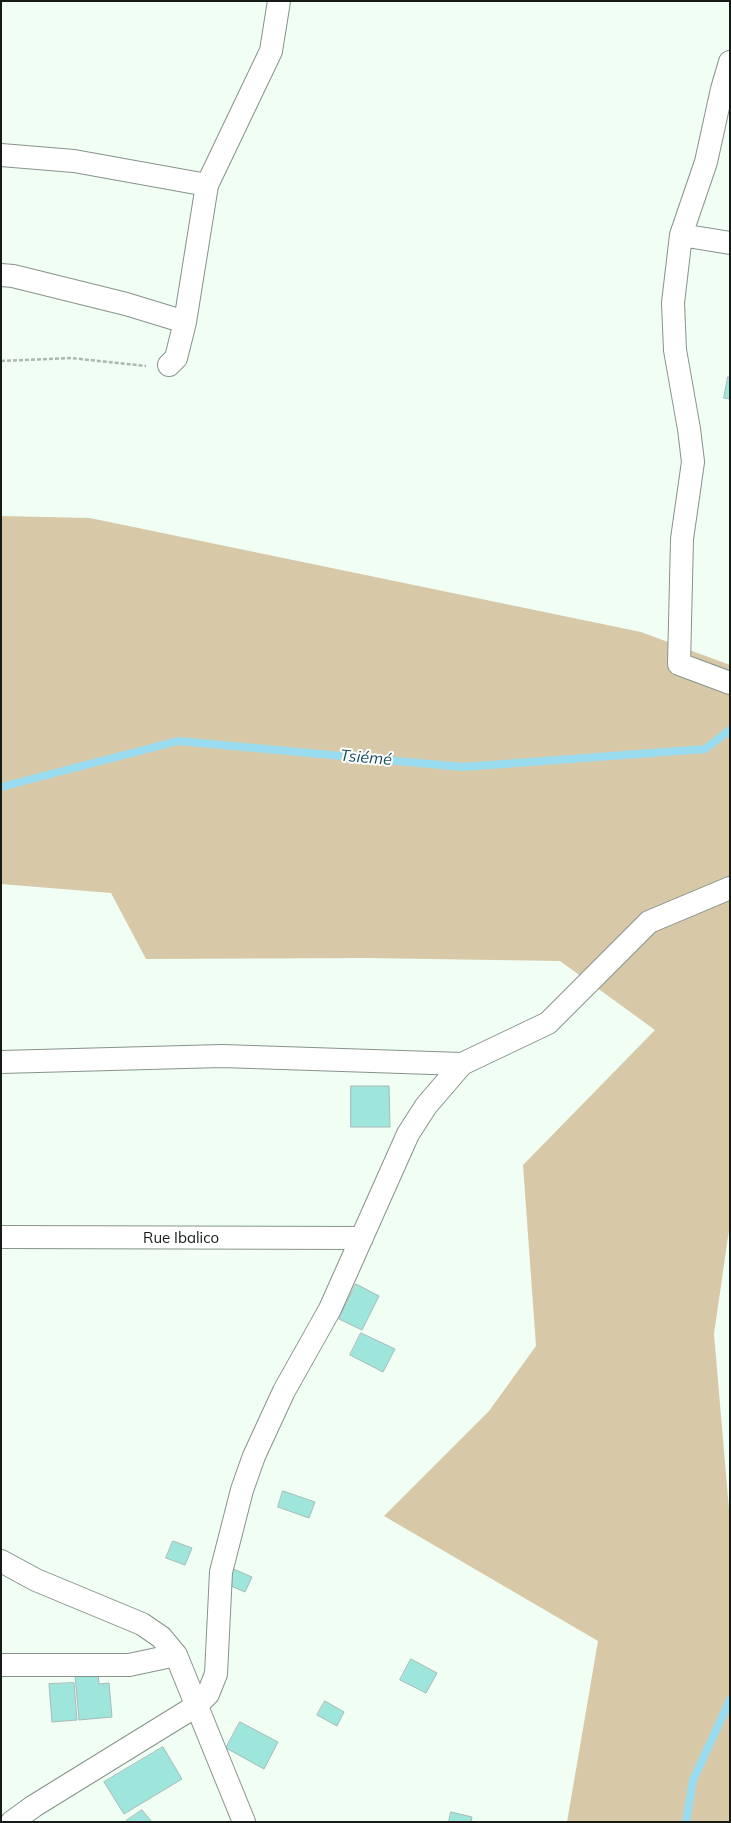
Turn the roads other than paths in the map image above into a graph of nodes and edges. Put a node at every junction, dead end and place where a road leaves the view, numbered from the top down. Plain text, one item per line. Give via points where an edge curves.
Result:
1 (280, 1) edge
2 (730, 62) edge
3 (1, 155) edge
4 (207, 185) junction
5 (681, 235) junction
6 (730, 243) edge
7 (1, 275) edge
8 (185, 322) junction
9 (169, 365) road end
10 (730, 683) edge
11 (730, 888) edge
12 (1, 1062) edge
13 (462, 1064) junction
14 (1, 1237) edge
15 (362, 1238) junction
16 (1, 1561) edge
17 (176, 1655) junction
18 (1, 1666) edge
19 (196, 1706) junction
20 (12, 1822) edge
21 (244, 1822) edge

1 - 4 street via 271,52
2 - 5 street via 706,162
3 - 4 street via 74,161
4 - 8 street
5 - 6 street
5 - 10 street via 673,303 675,350 693,462 682,539 679,664
7 - 8 street via 126,304
8 - 9 street via 176,358
11 - 13 street via 649,922 548,1023
12 - 13 street via 222,1056
13 - 15 street via 426,1106 408,1134
14 - 15 street, Rue Ibalico
15 - 19 street via 330,1309 284,1391 254,1456 242,1490 221,1572 216,1674 208,1694
16 - 17 street via 36,1580 142,1624 161,1637
17 - 18 street via 129,1665
17 - 19 street
19 - 20 street
19 - 21 street

